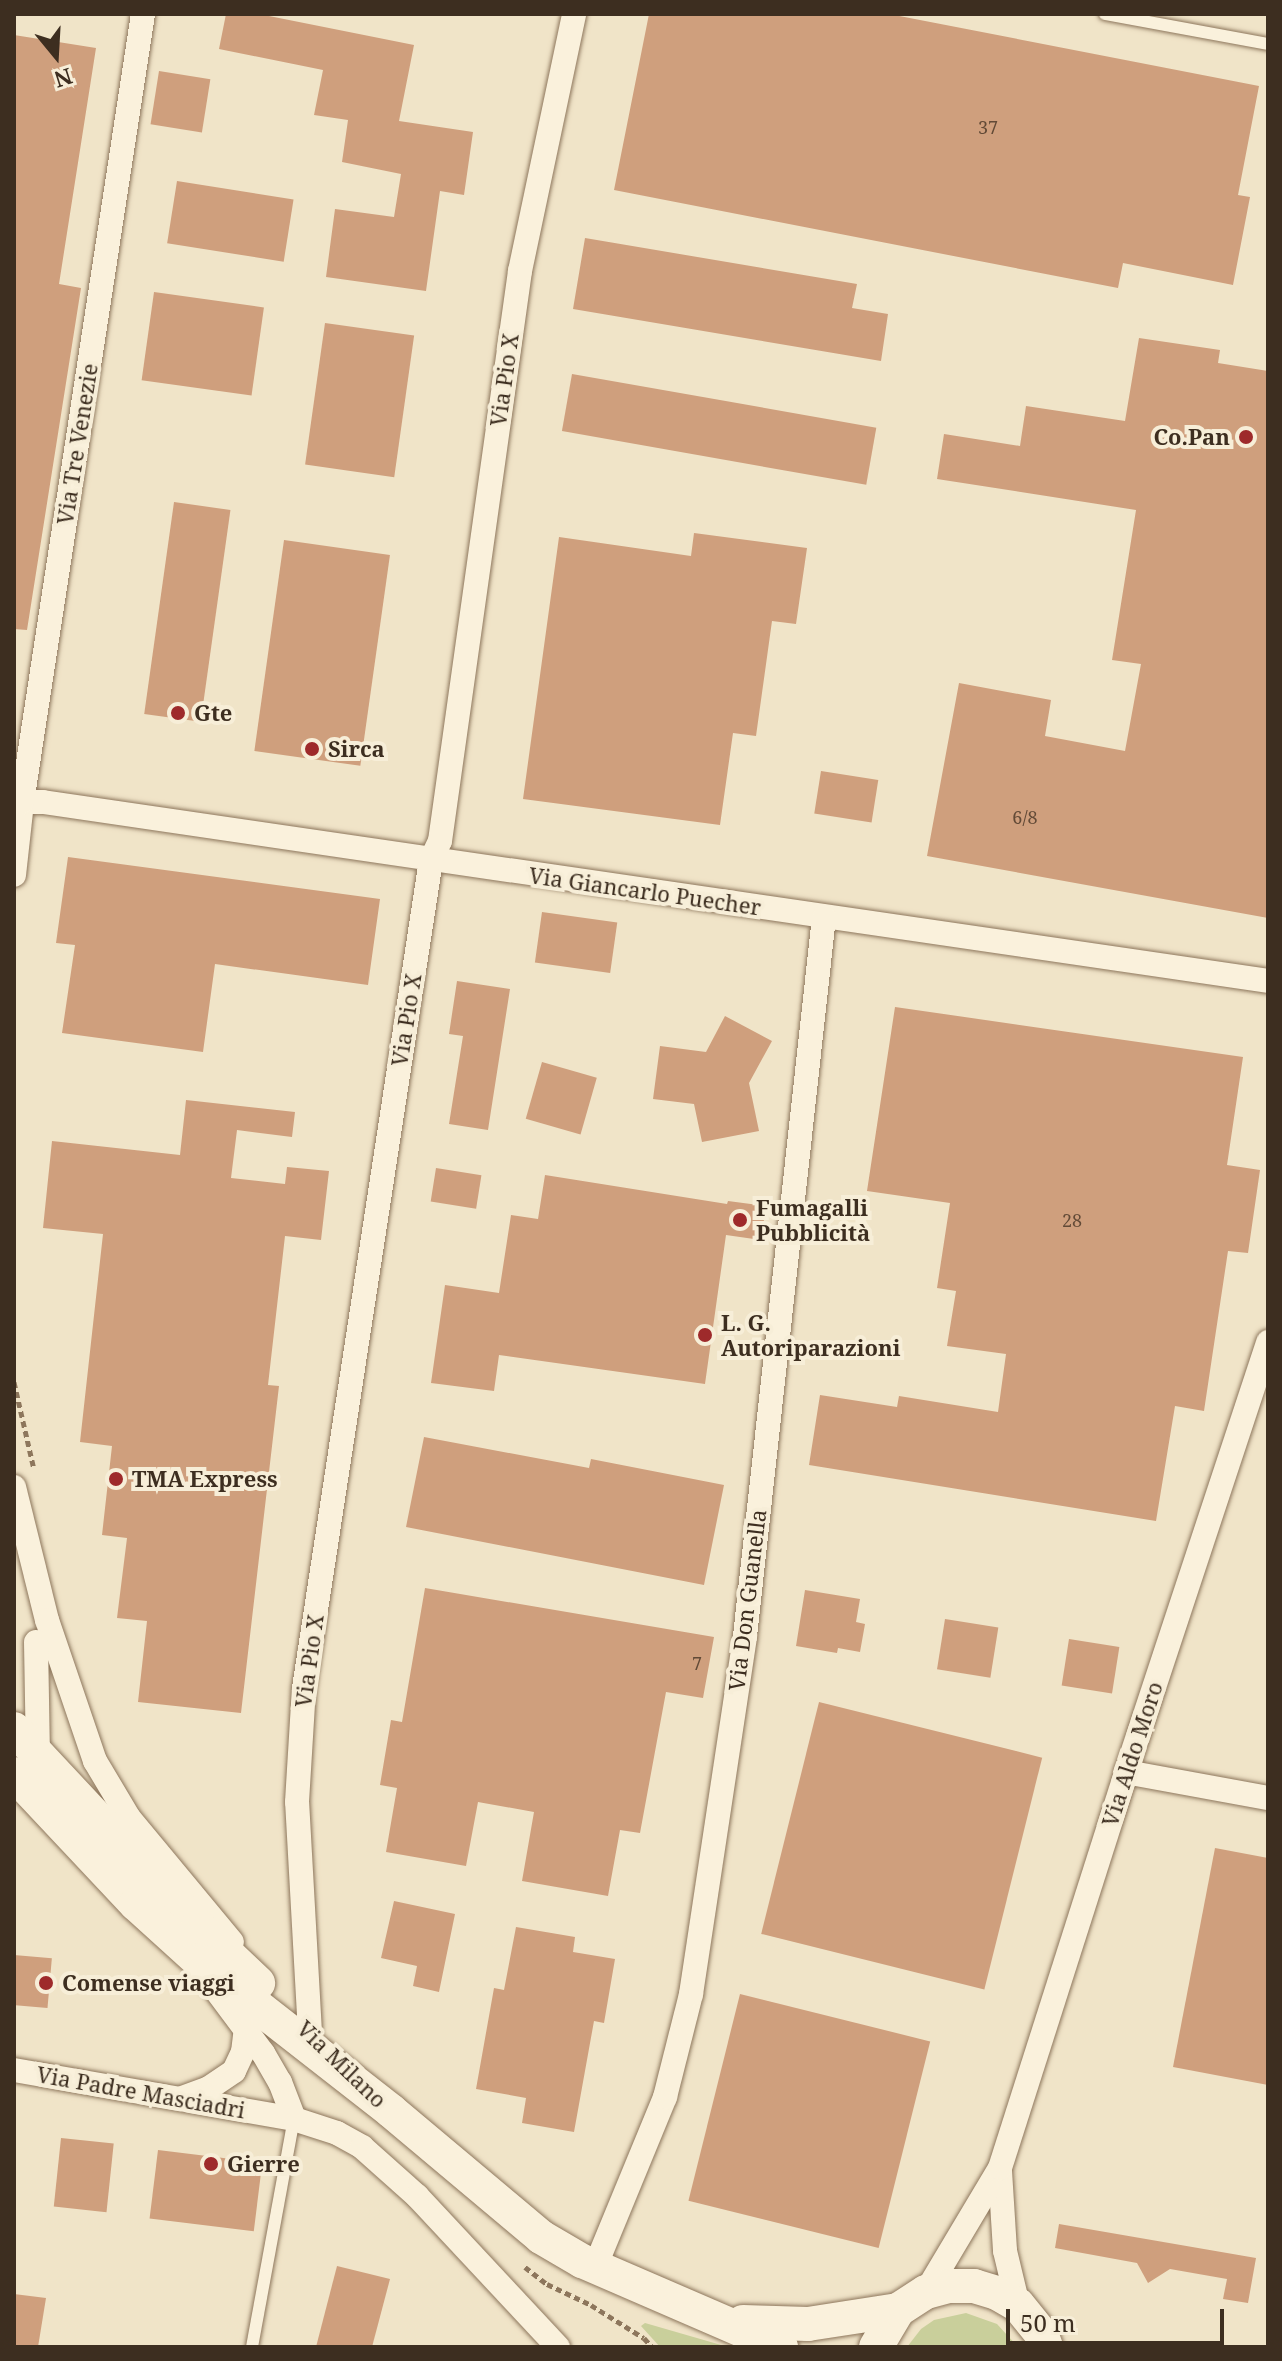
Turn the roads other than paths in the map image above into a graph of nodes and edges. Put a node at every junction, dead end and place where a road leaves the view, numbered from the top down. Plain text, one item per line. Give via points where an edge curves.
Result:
1 (143, 14) edge
2 (574, 14) edge
3 (1105, 14) edge
4 (1268, 44) edge
5 (21, 788) edge
6 (431, 860) junction
7 (15, 861) edge
8 (824, 917) junction
9 (1268, 981) edge
10 (1268, 1342) edge
11 (25, 1483) edge
12 (47, 1620) junction
13 (36, 1642) junction
14 (14, 1663) edge
15 (14, 1729) edge
16 (26, 1764) edge
17 (1126, 1772) junction
18 (1268, 1798) edge
19 (176, 1940) junction
20 (256, 1981) junction
21 (246, 2027) junction
22 (310, 2033) junction
23 (14, 2070) edge
24 (178, 2099) junction
25 (391, 2111) junction
26 (294, 2119) junction
27 (1000, 2168) junction
28 (595, 2267) junction
29 (926, 2292) junction
30 (1018, 2305) junction
31 (898, 2310) junction
32 (718, 2320) junction
33 (1047, 2342) edge
34 (252, 2347) edge
35 (558, 2347) edge
36 (781, 2347) edge
37 (876, 2347) edge

1 - 5 street, Via Tre Venezie
2 - 6 street, Via Pio X via 520,271 440,841
3 - 4 lane
5 - 6 street, Via Giancarlo Puecher via 43,802
5 - 7 street, Via Tre Venezie
6 - 8 street, Via Giancarlo Puecher
6 - 22 street, Via Pio X via 303,1697 297,1812
8 - 9 street, Via Giancarlo Puecher
8 - 28 street, Via Don Guanella via 745,1636 691,1994 676,2067
10 - 17 street, Via Aldo Moro
11 - 12 street
12 - 13 street
12 - 20 street via 82,1728 109,1789 214,1918
13 - 14 street
13 - 16 street
15 - 16 main road, Via Milano
16 - 19 main road, Via Milano via 136,1904
16 - 20 main road, Via Milano
17 - 18 street
17 - 27 street, Via Aldo Moro
19 - 21 street
19 - 25 main road, Via Milano
20 - 22 main road, Via Milano
21 - 24 street via 234,2071 209,2088
21 - 26 street via 280,2082
22 - 25 main road, Via Milano
23 - 24 street, Via Padre Masciadri
24 - 26 street, Via Padre Masciadri
25 - 28 main road via 532,2231
26 - 34 lane
26 - 35 street, Via Padre Masciadri via 337,2133 370,2154 417,2196
27 - 29 street, Via Aldo Moro
27 - 30 street, Via Aldo Moro via 1005,2251
28 - 32 main road
29 - 30 main road via 974,2286
29 - 31 main road
30 - 33 main road
31 - 32 main road via 808,2324
31 - 37 main road
32 - 36 main road

